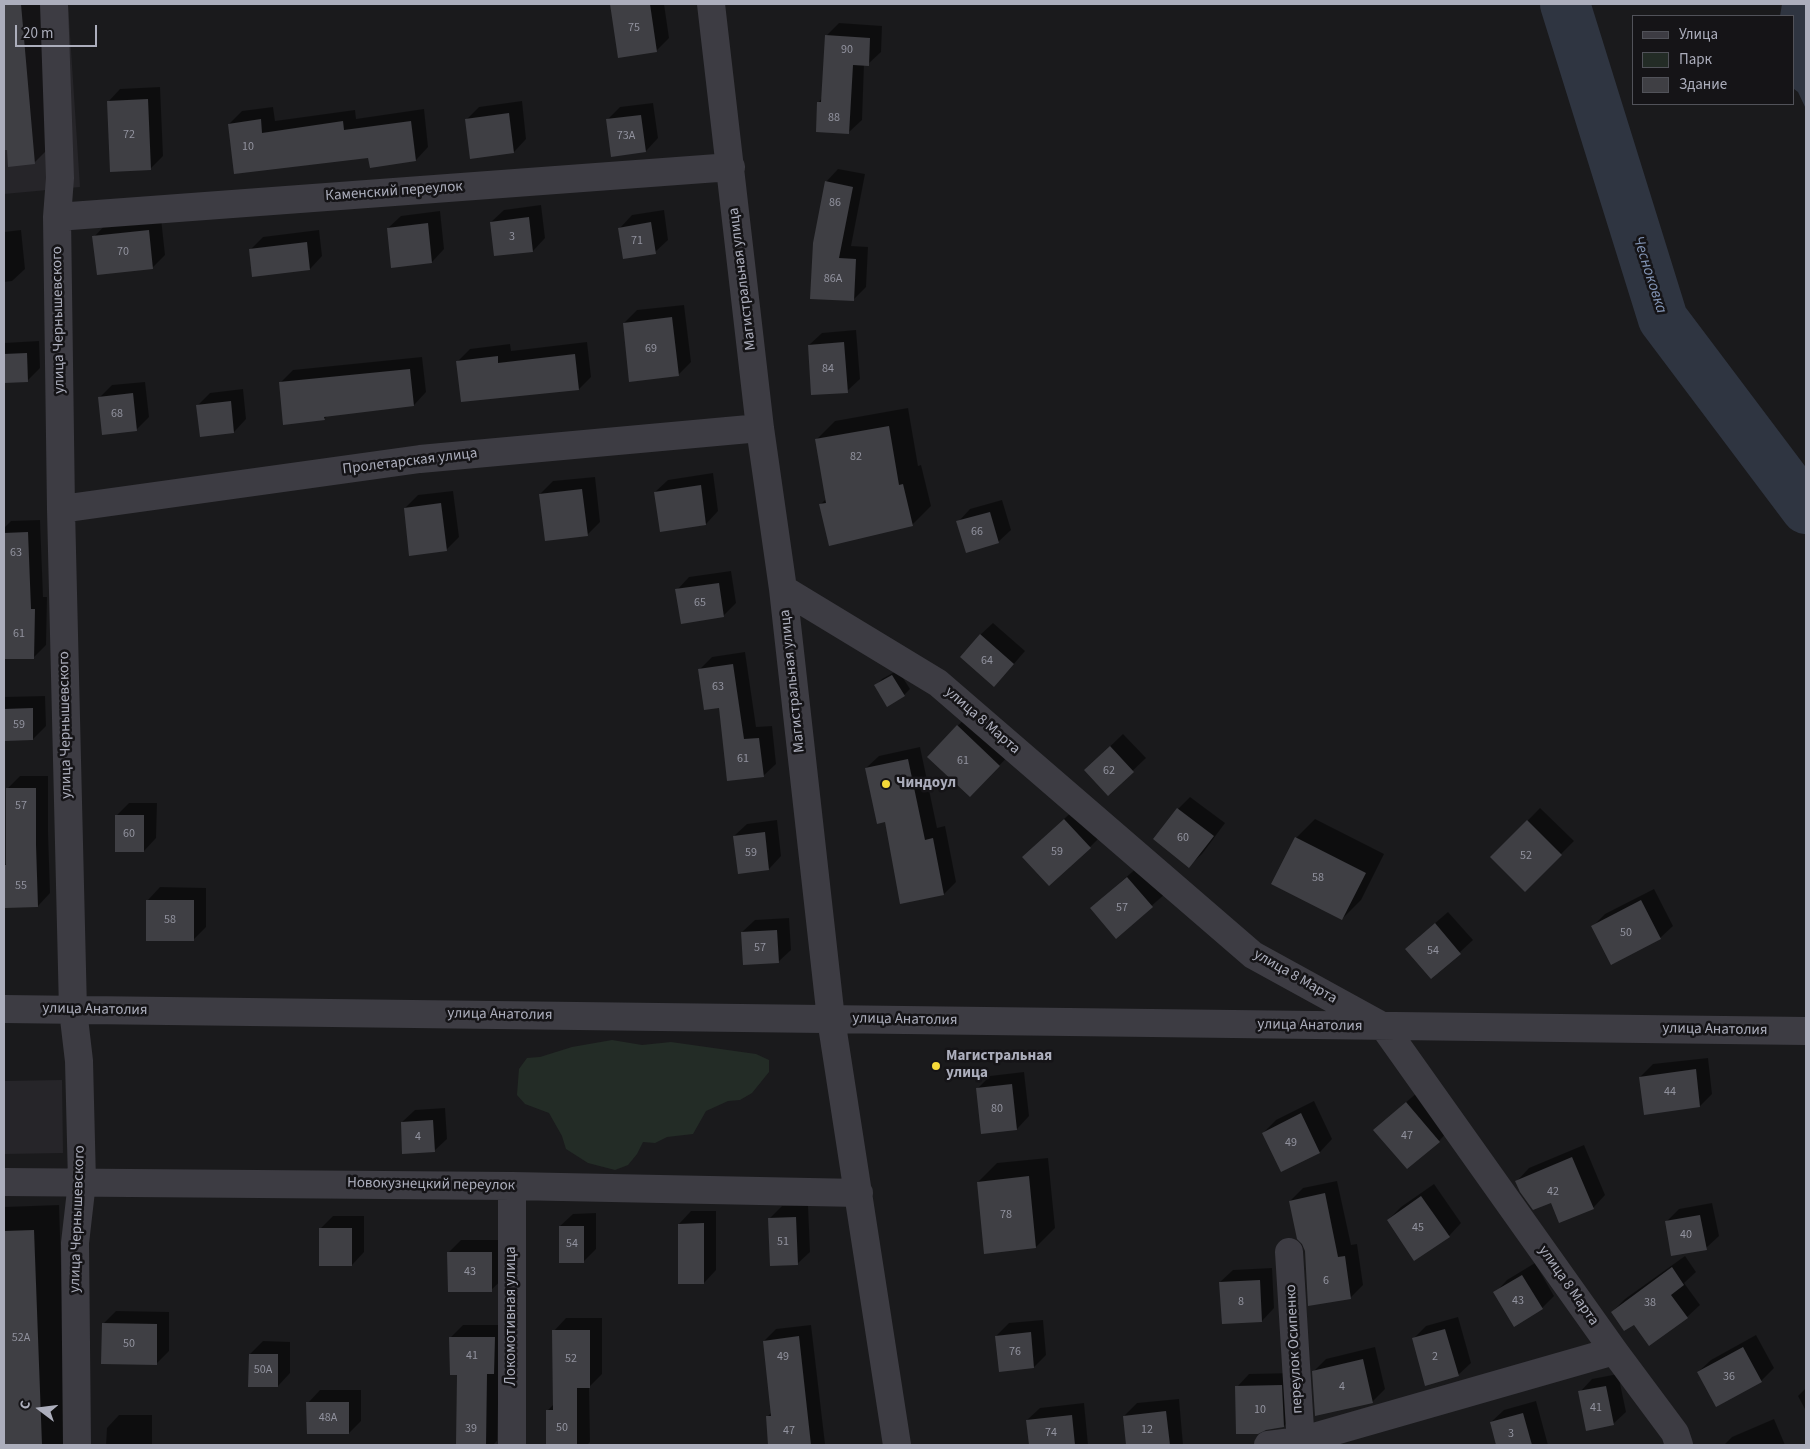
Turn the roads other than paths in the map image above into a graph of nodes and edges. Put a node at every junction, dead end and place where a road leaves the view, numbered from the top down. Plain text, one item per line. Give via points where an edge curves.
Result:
1 (54, 4) edge
2 (711, 4) edge
3 (730, 167) junction
4 (57, 217) junction
5 (760, 428) junction
6 (61, 509) junction
7 (782, 589) junction
8 (4, 1009) edge
9 (73, 1010) junction
10 (831, 1019) junction
11 (1384, 1027) junction
12 (1806, 1031) edge
13 (4, 1182) edge
14 (82, 1182) junction
15 (512, 1186) junction
16 (859, 1193) junction
17 (1289, 1252) dead end
18 (1614, 1351) junction
19 (1300, 1443) edge
20 (77, 1445) edge
21 (512, 1445) edge
22 (897, 1445) edge
23 (1268, 1445) edge
24 (1679, 1445) edge

1 - 4 street, улица Чернышевского via 60,178
2 - 3 street, Магистральная улица
3 - 4 street, Каменский переулок
3 - 5 street, Магистральная улица
4 - 6 street, улица Чернышевского
5 - 6 street, Пролетарская улица via 420,459
5 - 7 street, Магистральная улица
6 - 9 street, улица Чернышевского
7 - 10 street, Магистральная улица
7 - 11 street, улица 8 Марта via 938,683 1253,955
8 - 9 street, улица Анатолия
9 - 10 street, улица Анатолия
9 - 14 street, улица Чернышевского via 79,1061
10 - 11 street, улица Анатолия
10 - 16 street, Магистральная улица
11 - 12 street, улица Анатолия
11 - 18 street, улица 8 Марта
13 - 14 street, Новокузнецкий переулок
14 - 15 street, Новокузнецкий переулок
14 - 20 street, улица Чернышевского via 75,1243
15 - 16 street, Новокузнецкий переулок
15 - 21 street, Локомотивная улица
16 - 22 street, Магистральная улица
17 - 19 street, переулок Осипенко
18 - 19 street
18 - 24 street, улица 8 Марта via 1675,1433
19 - 23 street

